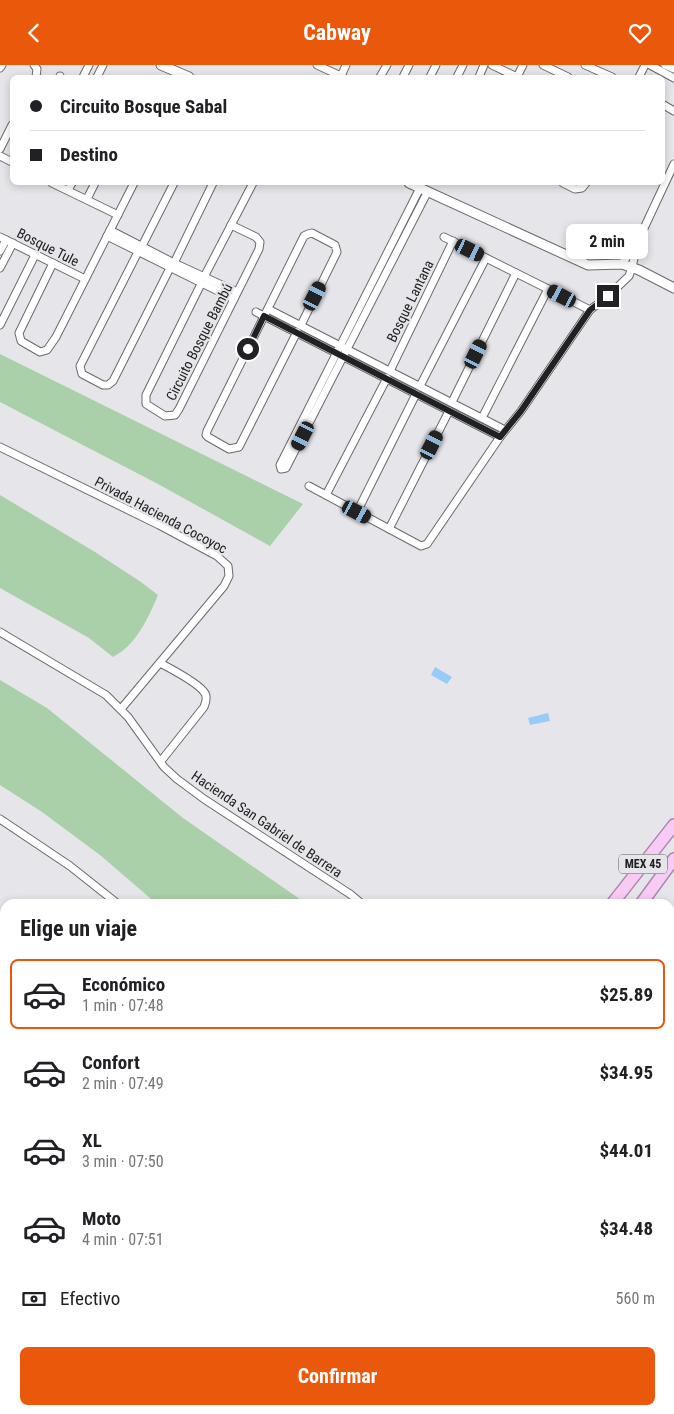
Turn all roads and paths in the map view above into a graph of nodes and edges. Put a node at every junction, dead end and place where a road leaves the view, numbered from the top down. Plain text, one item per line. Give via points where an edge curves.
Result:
1 (161, 65) edge
2 (317, 65) edge
3 (492, 65) edge
4 (543, 65) edge
5 (585, 65) edge
6 (650, 65) edge
7 (184, 75) edge
8 (338, 75) edge
9 (513, 75) edge
10 (559, 75) edge
11 (608, 75) edge
12 (674, 78) edge
13 (10, 129) edge
14 (0, 149) edge
15 (674, 164) edge
16 (671, 180) edge
17 (57, 185) edge
18 (71, 185) edge
19 (94, 185) edge
20 (133, 185) edge
21 (173, 185) edge
22 (212, 185) edge
23 (252, 185) edge
24 (413, 185) edge
25 (568, 185) edge
26 (584, 185) edge
27 (68, 190) junction
28 (424, 190) junction
29 (87, 199) junction
30 (118, 215) junction
31 (231, 225) junction
32 (109, 233) junction
33 (444, 237) dead end
34 (6, 240) edge
35 (453, 241) junction
36 (638, 241) junction
37 (140, 249) junction
38 (0, 251) edge
39 (35, 255) junction
40 (486, 258) junction
41 (53, 263) junction
42 (622, 264) junction
43 (172, 265) junction
44 (632, 267) junction
45 (0, 268) edge
46 (516, 273) junction
47 (85, 279) junction
48 (203, 281) junction
49 (674, 288) edge
50 (548, 289) junction
51 (235, 296) junction
52 (268, 309) junction
53 (590, 310) junction
54 (256, 312) dead end
55 (264, 316) junction
56 (0, 325) edge
57 (301, 325) junction
58 (297, 332) junction
59 (341, 345) junction
60 (348, 349) junction
61 (337, 353) junction
62 (344, 356) junction
63 (390, 371) junction
64 (387, 379) junction
65 (420, 386) junction
66 (416, 394) junction
67 (452, 402) junction
68 (449, 411) junction
69 (482, 418) junction
70 (505, 430) junction
71 (500, 437) junction
72 (0, 447) edge
73 (309, 486) dead end
74 (326, 495) junction
75 (357, 512) junction
76 (389, 529) junction
77 (0, 632) edge
78 (160, 663) junction
79 (121, 709) junction
80 (161, 761) junction
81 (0, 819) edge
82 (674, 825) edge
83 (674, 859) edge
84 (628, 884) junction
85 (112, 899) edge
86 (355, 899) edge
87 (616, 899) edge
88 (621, 899) edge
89 (645, 899) edge

1 - 7 street
2 - 8 street
3 - 9 street
4 - 10 street
5 - 11 street
6 - 12 street
13 - 14 street
15 - 16 street
16 - 36 street
17 - 27 street
18 - 27 street
19 - 29 street
20 - 30 street
21 - 37 street
22 - 43 street
23 - 31 street, Circuito Bosque Bambú
24 - 28 street
25 - 26 street via 577,189
27 - 29 street
28 - 42 street via 588,265
28 - 59 street
28 - 60 street
29 - 30 street
30 - 32 street
31 - 48 street, Circuito Bosque Bambú
31 - 51 street, Circuito Bosque Bambú via 256,237 260,243 260,249
32 - 37 street
32 - 47 street
33 - 35 street
34 - 38 street
34 - 39 street, Bosque Tule
34 - 45 street
35 - 40 street
35 - 63 street, Bosque Lantana
36 - 42 street
36 - 44 street
37 - 43 street
37 - 43 street via 80,366 82,374 96,382 106,386 113,381
39 - 41 street, Bosque Tule
39 - 56 street
40 - 46 street
40 - 65 street
41 - 47 street, Bosque Tule
41 - 47 street via 19,333 21,341 35,351 50,347
42 - 44 street
43 - 48 street
44 - 49 street
44 - 53 street via 622,283
46 - 50 street
46 - 67 street
48 - 51 street
48 - 51 street, Circuito Bosque Bambú via 146,395 146,405 165,416 174,415 179,409
50 - 53 street
50 - 69 street
52 - 55 street
52 - 57 street
52 - 57 street via 304,236 312,233 335,245 337,252
53 - 70 street
54 - 55 street
55 - 58 street
55 - 58 street via 206,431 208,437 229,449 239,447
57 - 59 street
58 - 61 street
59 - 60 street
59 - 61 street
60 - 62 street
60 - 63 street
61 - 62 street
61 - 62 street via 280,465 281,469 286,468
62 - 64 street
63 - 65 street
64 - 66 street
64 - 74 street
65 - 67 street
66 - 68 street
66 - 75 street
67 - 69 street
68 - 71 street
68 - 76 street
69 - 70 street
70 - 71 street
71 - 76 street via 427,544 421,545
72 - 78 street, Privada Hacienda Cocoyoc via 217,556 228,567 229,576 224,587
73 - 74 street
74 - 75 street
75 - 76 street
77 - 79 street, Hacienda San Gabriel de Barrera via 106,695
78 - 79 street
78 - 80 street via 198,686 207,700
79 - 80 street, Hacienda San Gabriel de Barrera
80 - 86 street, Hacienda San Gabriel de Barrera via 177,779 204,799
81 - 85 street via 70,866
82 - 84 highway, MEX 45
83 - 89 highway, MEX 45
84 - 87 highway, MEX 45
84 - 88 highway

